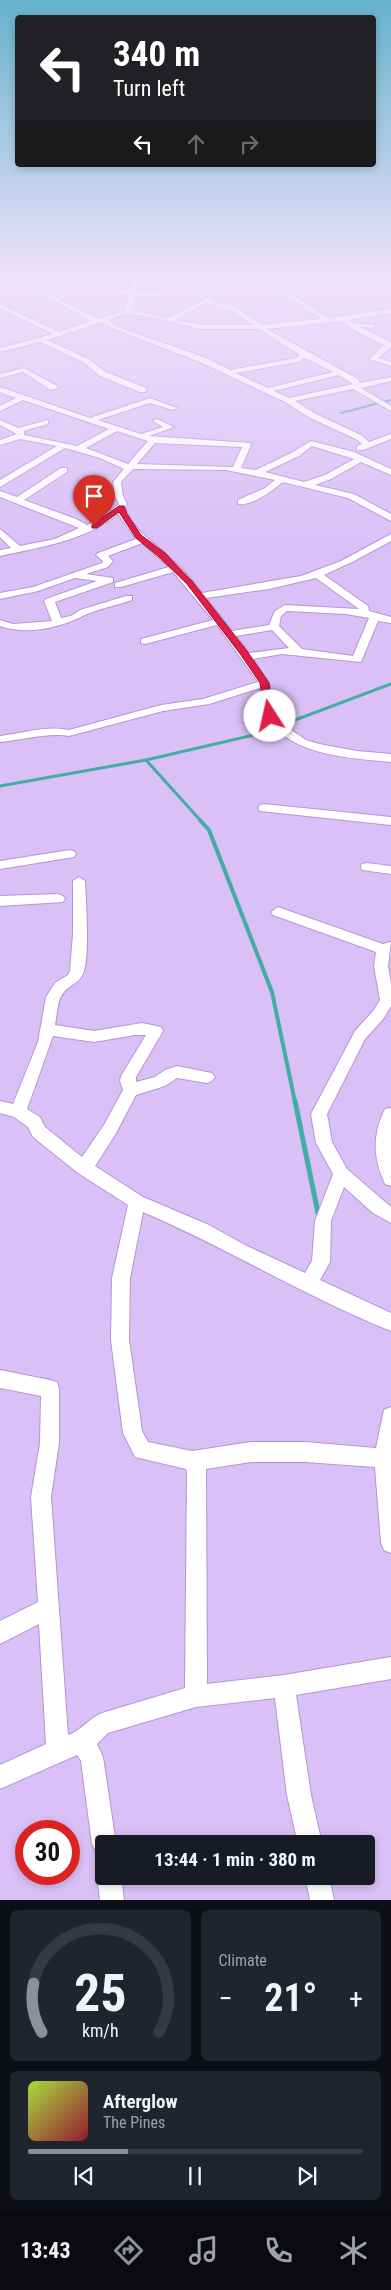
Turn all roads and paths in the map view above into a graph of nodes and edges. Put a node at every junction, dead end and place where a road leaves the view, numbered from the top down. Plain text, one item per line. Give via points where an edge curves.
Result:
1 (94, 366) edge
2 (213, 366) edge
3 (265, 366) edge
4 (327, 366) edge
5 (229, 372) junction
6 (340, 373) junction
7 (0, 376) edge
8 (391, 379) edge
9 (358, 386) junction
10 (54, 388) dead end
11 (0, 389) edge
12 (143, 390) dead end
13 (268, 390) junction
14 (24, 397) junction
15 (288, 400) junction
16 (0, 408) edge
17 (172, 408) dead end
18 (391, 409) edge
19 (91, 420) junction
20 (157, 421) dead end
21 (0, 422) edge
22 (45, 422) dead end
23 (115, 428) junction
24 (18, 433) junction
25 (391, 435) edge
26 (142, 436) junction
27 (358, 437) junction
28 (153, 440) junction
29 (0, 443) edge
30 (367, 444) junction
31 (63, 446) junction
32 (78, 449) junction
33 (351, 454) junction
34 (360, 458) junction
35 (129, 467) junction
36 (236, 469) dead end
37 (64, 470) dead end
38 (391, 472) edge
39 (256, 473) junction
40 (282, 480) junction
41 (299, 483) junction
42 (0, 484) edge
43 (0, 494) edge
44 (17, 501) junction
45 (241, 502) dead end
46 (121, 507) junction
47 (391, 518) edge
48 (87, 529) junction
49 (0, 532) edge
50 (391, 537) edge
51 (142, 540) junction
52 (19, 550) junction
53 (0, 554) edge
54 (176, 568) junction
55 (315, 573) junction
56 (66, 578) junction
57 (118, 585) dead end
58 (0, 596) edge
59 (199, 596) junction
60 (129, 598) dead end
61 (360, 612) junction
62 (374, 617) junction
63 (391, 620) edge
64 (219, 621) junction
65 (58, 622) junction
66 (0, 623) edge
67 (274, 627) junction
68 (230, 634) junction
69 (164, 636) joint
70 (145, 638) dead end
71 (299, 652) junction
72 (246, 657) junction
73 (264, 683) junction
74 (0, 739) edge
75 (391, 758) edge
76 (264, 808) dead end
77 (391, 821) edge
78 (70, 854) dead end
79 (0, 865) edge
80 (367, 867) dead end
81 (391, 870) edge
82 (79, 881) dead end
83 (58, 898) dead end
84 (0, 901) edge
85 (278, 912) dead end
86 (387, 948) edge
87 (46, 1029) junction
88 (207, 1077) dead end
89 (131, 1090) junction
90 (0, 1107) edge
91 (18, 1111) junction
92 (391, 1114) edge
93 (84, 1168) junction
94 (341, 1174) junction
95 (391, 1179) edge
96 (137, 1202) junction
97 (391, 1216) edge
98 (309, 1282) junction
99 (391, 1322) edge
100 (0, 1379) edge
101 (391, 1417) edge
102 (384, 1458) junction
103 (192, 1461) junction
104 (391, 1543) edge
105 (48, 1608) junction
106 (0, 1633) edge
107 (391, 1668) edge
108 (284, 1686) junction
109 (196, 1696) junction
110 (82, 1742) junction
111 (58, 1750) junction
112 (0, 1777) edge
113 (103, 1835) edge
114 (308, 1835) edge
115 (110, 1885) edge
116 (319, 1885) edge
117 (112, 1900) edge
118 (322, 1900) edge

1 - 12 street via 103,374
2 - 5 street
3 - 5 street
4 - 6 street
5 - 13 street
6 - 9 street
6 - 13 street
7 - 10 street via 24,370
8 - 9 street
9 - 15 street
9 - 18 street via 356,388 362,394
11 - 14 street
13 - 15 street
14 - 16 street
14 - 19 street
15 - 27 street
17 - 19 street via 150,400
19 - 23 street
20 - 26 street via 170,427
21 - 24 street
22 - 24 street
23 - 26 street
23 - 32 street
24 - 29 street
24 - 31 street
25 - 27 street
25 - 30 street
26 - 28 street
27 - 30 street
28 - 35 street
28 - 36 street via 247,445
30 - 33 street
31 - 32 street
31 - 42 street
32 - 35 street
33 - 34 street
33 - 39 street via 311,443
34 - 38 street
34 - 41 street via 317,483
35 - 39 street via 226,468
35 - 46 street via 118,482
37 - 44 street
39 - 40 street
40 - 41 street
40 - 45 street
41 - 47 street via 351,496
43 - 44 street
44 - 48 street
46 - 48 street via 104,521
46 - 51 street
48 - 52 street via 58,541
49 - 52 street
50 - 55 street via 336,567
51 - 54 street
51 - 56 street via 101,555 108,561 105,565
52 - 53 street
54 - 57 street
54 - 59 street
55 - 59 street via 272,585
55 - 61 street via 356,601 364,608 364,612
56 - 58 street
56 - 65 street via 74,575 110,580 49,601
59 - 64 street
60 - 65 street
61 - 62 street
61 - 67 street via 283,608 274,621
62 - 63 street
62 - 71 street via 358,660
64 - 68 street
64 - 69 street
65 - 66 street via 20,628
67 - 68 street
67 - 71 street
68 - 72 street
69 - 70 street
71 - 72 street via 282,651
72 - 73 street
73 - 74 street via 205,702 160,708 69,733 55,730
73 - 75 street via 270,716 291,735 316,747
76 - 77 street
78 - 79 street
80 - 81 street
82 - 87 street via 77,971 53,997
83 - 84 street
85 - 86 street
86 - 94 street via 382,966 387,1000 360,1035 319,1114 324,1143
87 - 89 street via 88,1036 123,1030 156,1031 129,1076
87 - 91 street via 45,1042
88 - 89 street via 177,1072 160,1082
89 - 93 street via 104,1142
90 - 91 street
91 - 93 street
92 - 95 street via 382,1145 385,1168
93 - 96 street
94 - 97 street
94 - 98 street via 323,1221 321,1262
96 - 98 street
96 - 103 street via 121,1278 120,1340 133,1433 142,1450
98 - 99 street
100 - 105 street via 50,1389 51,1434 41,1497
101 - 102 street
102 - 103 street via 251,1452
102 - 104 street
103 - 109 street via 197,1470 199,1502
105 - 106 street
105 - 111 street
107 - 108 street
108 - 109 street
108 - 114 street via 299,1795
109 - 110 street via 102,1724
110 - 111 street
110 - 113 street via 92,1757
111 - 112 street
115 - 117 street
116 - 118 street

